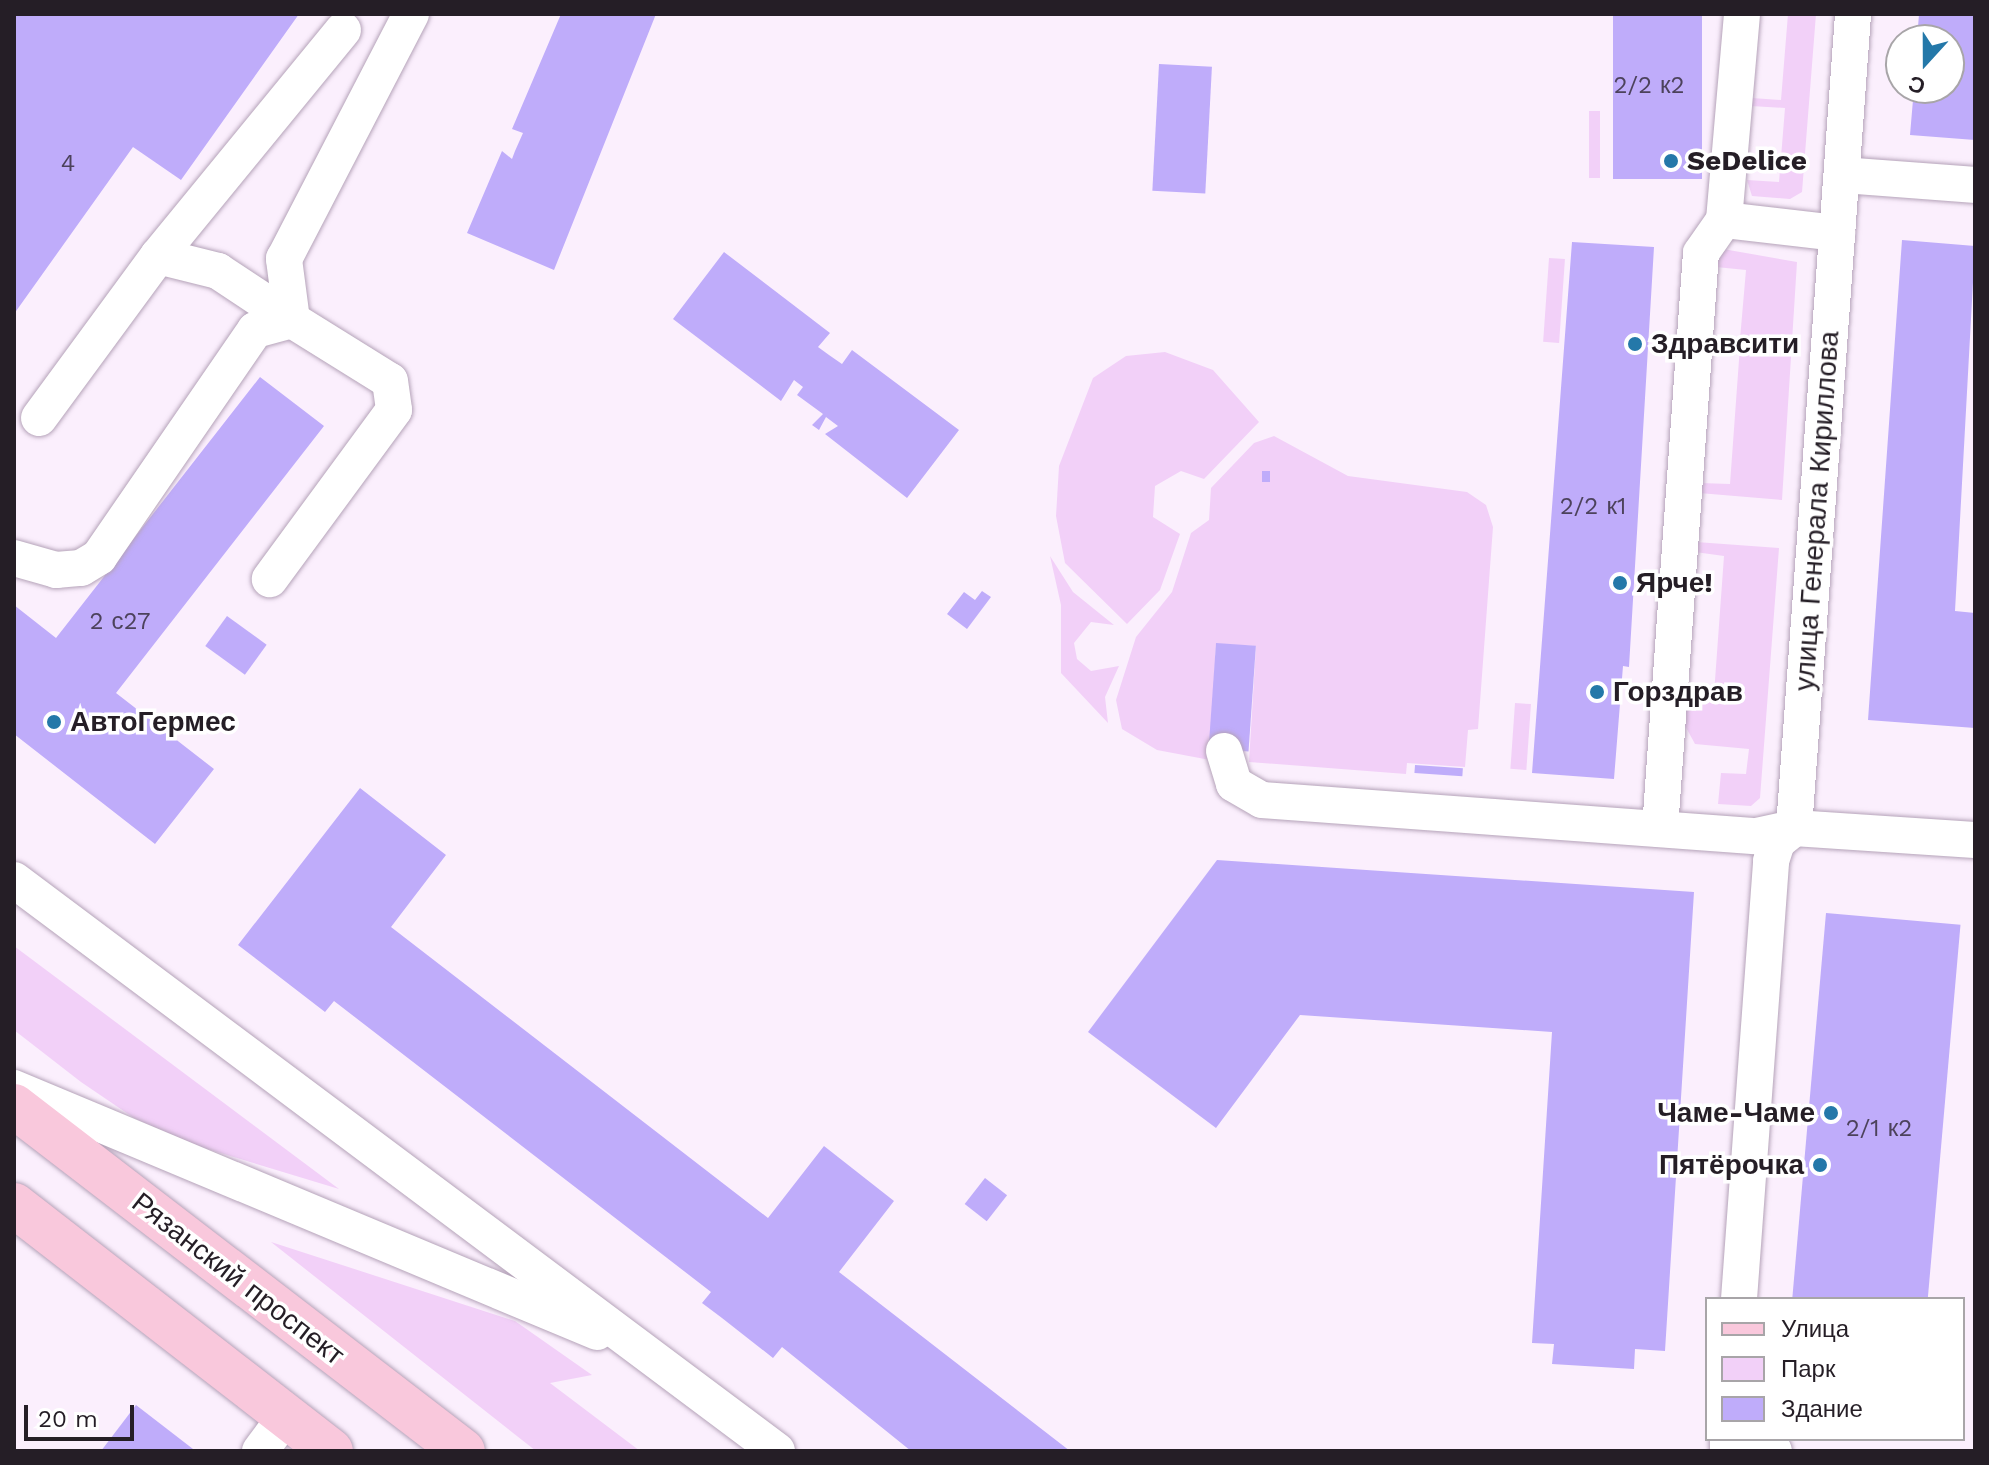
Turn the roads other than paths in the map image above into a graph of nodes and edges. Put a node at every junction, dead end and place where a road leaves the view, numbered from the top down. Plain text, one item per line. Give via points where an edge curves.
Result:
1 (411, 14) edge
2 (1742, 14) edge
3 (1853, 14) edge
4 (343, 30) dead end
5 (1842, 175) junction
6 (1975, 185) edge
7 (1724, 220) junction
8 (1837, 233) junction
9 (158, 256) junction
10 (292, 320) junction
11 (39, 418) dead end
12 (14, 558) edge
13 (270, 579) dead end
14 (1224, 751) dead end
15 (1794, 828) junction
16 (1660, 829) junction
17 (1975, 840) edge
18 (14, 880) edge
19 (14, 1088) edge
20 (14, 1106) edge
21 (14, 1205) edge
22 (1739, 1297) edge
23 (647, 1352) junction
24 (286, 1416) junction
25 (1726, 1446) edge
26 (260, 1451) edge
27 (331, 1451) edge
28 (463, 1451) edge
29 (777, 1451) edge
30 (1774, 1451) edge

1 - 10 street via 284,259
2 - 7 street
3 - 5 street, улица Генерала Кириллова
4 - 9 street
5 - 6 street
5 - 8 street, улица Генерала Кириллова
7 - 8 street
7 - 16 street via 1701,253
8 - 15 street, улица Генерала Кириллова
9 - 10 street via 218,271
9 - 11 street
10 - 12 street via 255,330 99,557 56,570
10 - 13 street via 390,381 394,410
14 - 16 street via 1234,784 1262,800
15 - 16 street via 1756,836
15 - 17 street
15 - 22 street via 1771,855
18 - 23 street
19 - 23 street
20 - 28 main road, Рязанский проспект
21 - 24 main road
23 - 29 street
24 - 26 street
24 - 27 main road
25 - 30 street

